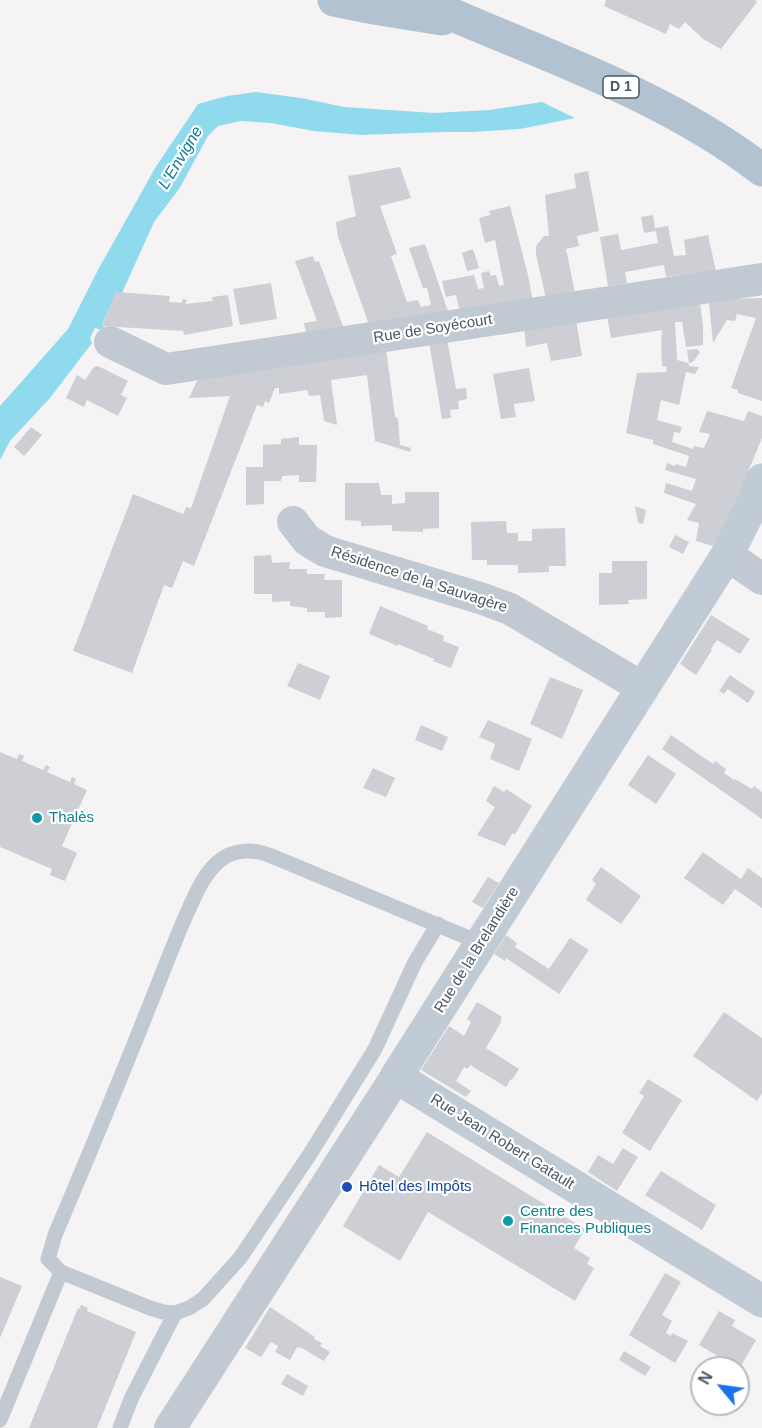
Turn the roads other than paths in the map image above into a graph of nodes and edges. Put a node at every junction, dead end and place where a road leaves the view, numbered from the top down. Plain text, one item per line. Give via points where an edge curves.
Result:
1 (334, 0) edge
2 (419, 0) edge
3 (471, 24) junction
4 (762, 170) edge
5 (762, 279) edge
6 (110, 342) dead end
7 (762, 480) edge
8 (293, 522) dead end
9 (727, 555) junction
10 (762, 579) edge
11 (643, 688) junction
12 (438, 924) junction
13 (481, 943) junction
14 (396, 1077) junction
15 (61, 1272) junction
16 (762, 1301) edge
17 (175, 1313) junction
18 (0, 1420) edge
19 (182, 1423) edge
20 (120, 1428) edge

1 - 3 main road, D 1
2 - 3 main road, D 1
3 - 4 main road, D 1 via 641,96 695,124
5 - 6 street, Rue de Soyécourt via 166,369
7 - 9 street, Rue de la Brelandière
8 - 11 street, Résidence de la Sauvagère via 307,540 326,551 510,609
9 - 10 street
9 - 11 street, Rue de la Brelandière
11 - 13 street, Rue de la Brelandière
12 - 13 lane
12 - 15 lane via 257,850 237,852 219,861 207,875 180,929 56,1234 48,1260
12 - 17 lane via 415,962 375,1049 240,1258 203,1299
13 - 14 street, Rue de la Brelandière
14 - 16 street, Rue Jean Robert Gatault
14 - 19 street, Rue de la Brelandière
15 - 17 lane via 150,1308
15 - 18 lane
17 - 20 lane

